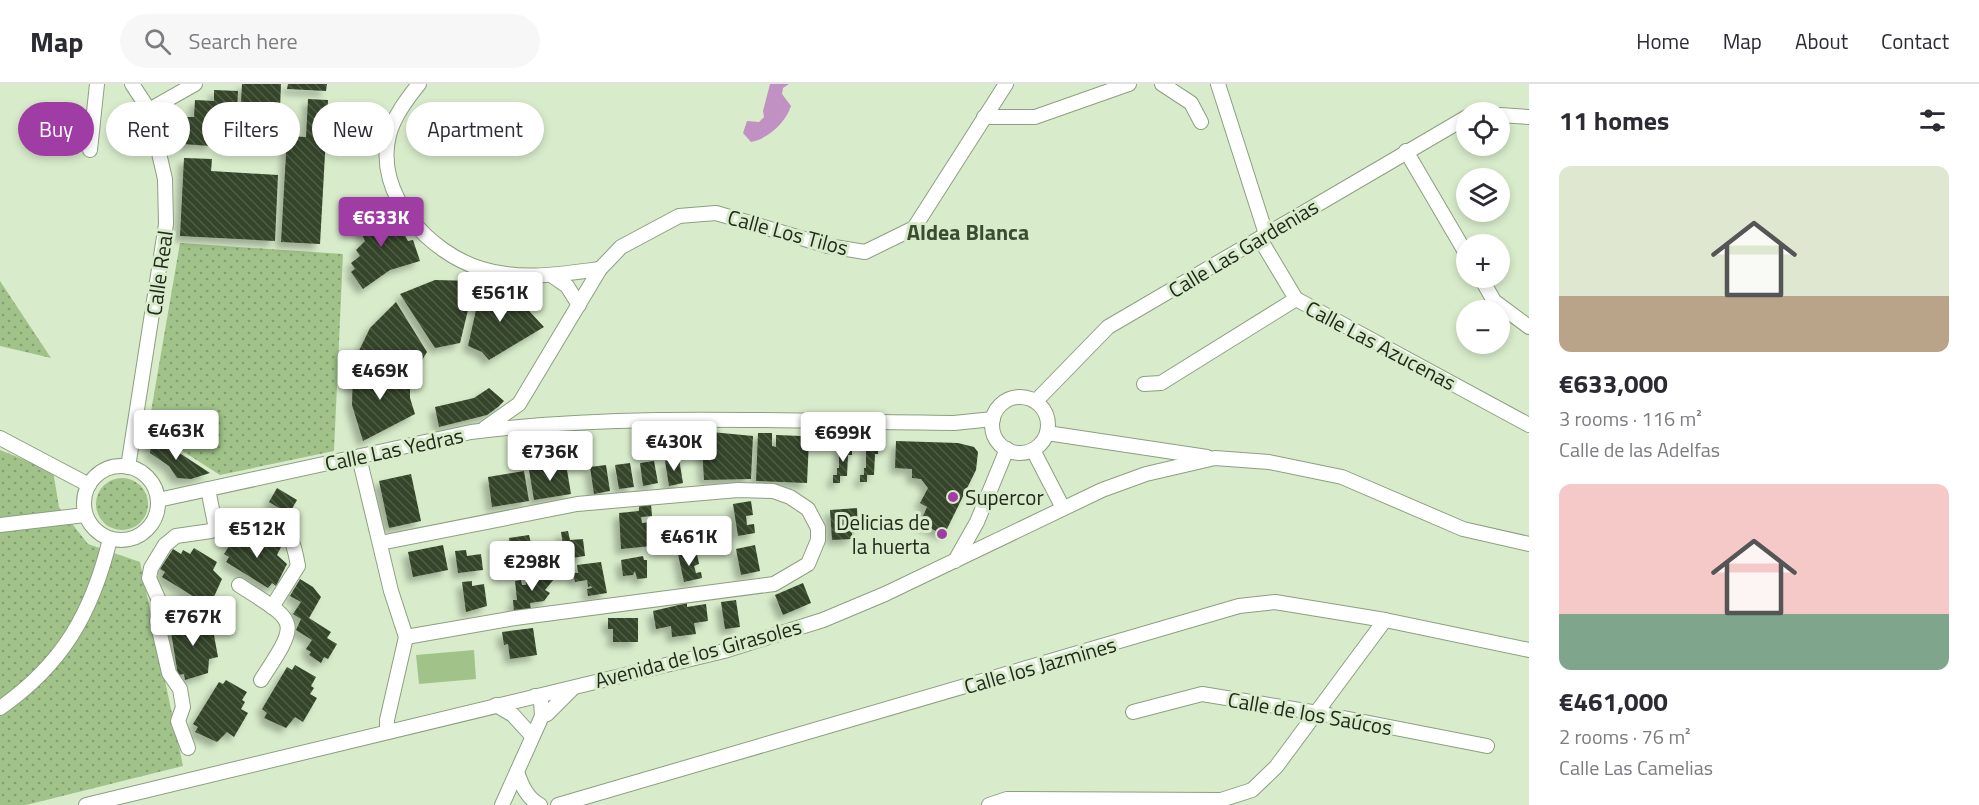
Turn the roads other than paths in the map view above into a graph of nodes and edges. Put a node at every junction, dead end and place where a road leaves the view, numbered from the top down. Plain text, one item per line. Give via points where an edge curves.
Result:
1 (97, 84) edge
2 (132, 84) edge
3 (195, 84) edge
4 (419, 84) edge
5 (1006, 84) edge
6 (1129, 84) edge
7 (1162, 84) edge
8 (1218, 84) edge
9 (144, 102) edge
10 (163, 102) edge
11 (94, 112) edge
12 (1510, 116) edge
13 (984, 117) junction
14 (1529, 117) edge
15 (1201, 122) dead end
16 (1456, 123) edge
17 (1406, 151) junction
18 (160, 156) edge
19 (1456, 236) edge
20 (1263, 237) junction
21 (600, 269) junction
22 (551, 275) junction
23 (1486, 288) edge
24 (1296, 299) junction
25 (579, 304) junction
26 (1529, 327) edge
27 (1144, 384) dead end
28 (1036, 401) junction
29 (519, 404) junction
30 (993, 419) junction
31 (544, 424) junction
32 (1529, 424) edge
33 (478, 431) junction
34 (1047, 433) junction
35 (0, 438) edge
36 (1007, 449) junction
37 (1033, 450) junction
38 (358, 457) junction
39 (1215, 458) junction
40 (128, 467) junction
41 (88, 485) junction
42 (208, 489) junction
43 (158, 500) junction
44 (1063, 508) junction
45 (86, 514) junction
46 (0, 525) edge
47 (217, 527) junction
48 (110, 539) junction
49 (380, 543) junction
50 (1529, 544) edge
51 (955, 561) junction
52 (238, 585) dead end
53 (272, 607) junction
54 (1385, 620) junction
55 (406, 638) junction
56 (1529, 650) edge
57 (261, 680) dead end
58 (576, 685) junction
59 (531, 697) junction
60 (496, 705) junction
61 (0, 708) edge
62 (1133, 712) dead end
63 (1318, 713) junction
64 (542, 716) junction
65 (529, 731) junction
66 (387, 732) junction
67 (1487, 746) dead end
68 (188, 748) dead end
69 (518, 772) junction
70 (1130, 802) edge
71 (86, 805) edge
72 (502, 805) edge
73 (540, 805) edge
74 (558, 805) edge
75 (988, 805) edge

1 - 11 street
2 - 9 street, Calle Real
3 - 10 street
4 - 22 street via 406,99 389,135 387,157 397,199 423,233 481,269 525,276
5 - 13 street, Calle Los Tilos
6 - 13 street via 1035,117
7 - 15 street via 1191,103
8 - 20 street, Calle Las Azucenas
12 - 14 street
13 - 21 street, Calle Los Tilos via 914,228 865,252 828,246 716,213 679,216 621,247
16 - 17 street, Calle Las Gardenias
17 - 19 street
17 - 20 street, Calle Las Gardenias
18 - 40 street, Calle Real via 165,178 166,225
20 - 24 street, Calle Las Azucenas
20 - 28 street, Calle Las Gardenias via 1108,327
21 - 22 street
21 - 25 street, Calle Los Tilos
22 - 25 street via 567,286
23 - 26 street via 1494,301
24 - 27 street via 1161,383
24 - 32 street, Calle Las Azucenas
25 - 29 street, Calle Los Tilos
28 - 30 street via 1015,397 997,409
28 - 34 street via 1048,421
29 - 31 street via 526,416
29 - 33 street, Calle Los Tilos
30 - 31 street, Calle Las Yedras via 954,423 585,420
30 - 36 street via 995,436
31 - 33 street, Calle Las Yedras
33 - 38 street, Calle Las Yedras
34 - 37 street
34 - 39 street
35 - 41 street
36 - 37 street
36 - 51 street via 977,522
37 - 44 street
38 - 42 street, Calle Las Yedras
38 - 49 street
39 - 44 street, Avenida de los Girasoles via 1146,474
39 - 50 street, Avenida de los Girasoles via 1269,462 1342,477 1463,529
40 - 41 street via 105,470
40 - 43 street via 148,478
41 - 45 street
42 - 43 street, Calle Las Yedras
42 - 47 street
43 - 48 street via 153,521 138,537
44 - 51 street, Avenida de los Girasoles
45 - 46 street
45 - 48 street via 91,525
47 - 53 street via 258,518 270,519 286,529 294,542 298,566
47 - 68 street via 176,536 165,545 149,578 161,605 157,621 169,673 180,689 183,707 178,721
48 - 61 street via 93,597 74,635 25,690
49 - 55 street
49 - 55 street via 577,504 738,490 773,491 790,497 808,509 818,528 818,540 808,564 774,584 515,618
51 - 58 street, Avenida de los Girasoles via 823,620 724,651
52 - 53 street
53 - 57 street via 286,618 287,640
54 - 56 street, Calle los Jazmines
54 - 63 street
54 - 74 street, Calle los Jazmines via 1275,602 1239,606
55 - 66 street
58 - 59 street, Avenida de los Girasoles
58 - 64 street
59 - 60 street, Avenida de los Girasoles
59 - 64 street via 541,701
59 - 65 street via 522,712
60 - 65 street
60 - 66 street, Avenida de los Girasoles
62 - 63 street, Calle de los Saúcos via 1202,694
63 - 67 street, Calle de los Saúcos
63 - 70 street via 1276,767 1252,790 1221,800
64 - 65 street
65 - 69 street
66 - 71 street, Avenida de los Girasoles
69 - 72 street
69 - 73 street via 522,786 532,801
70 - 75 street via 1007,800

